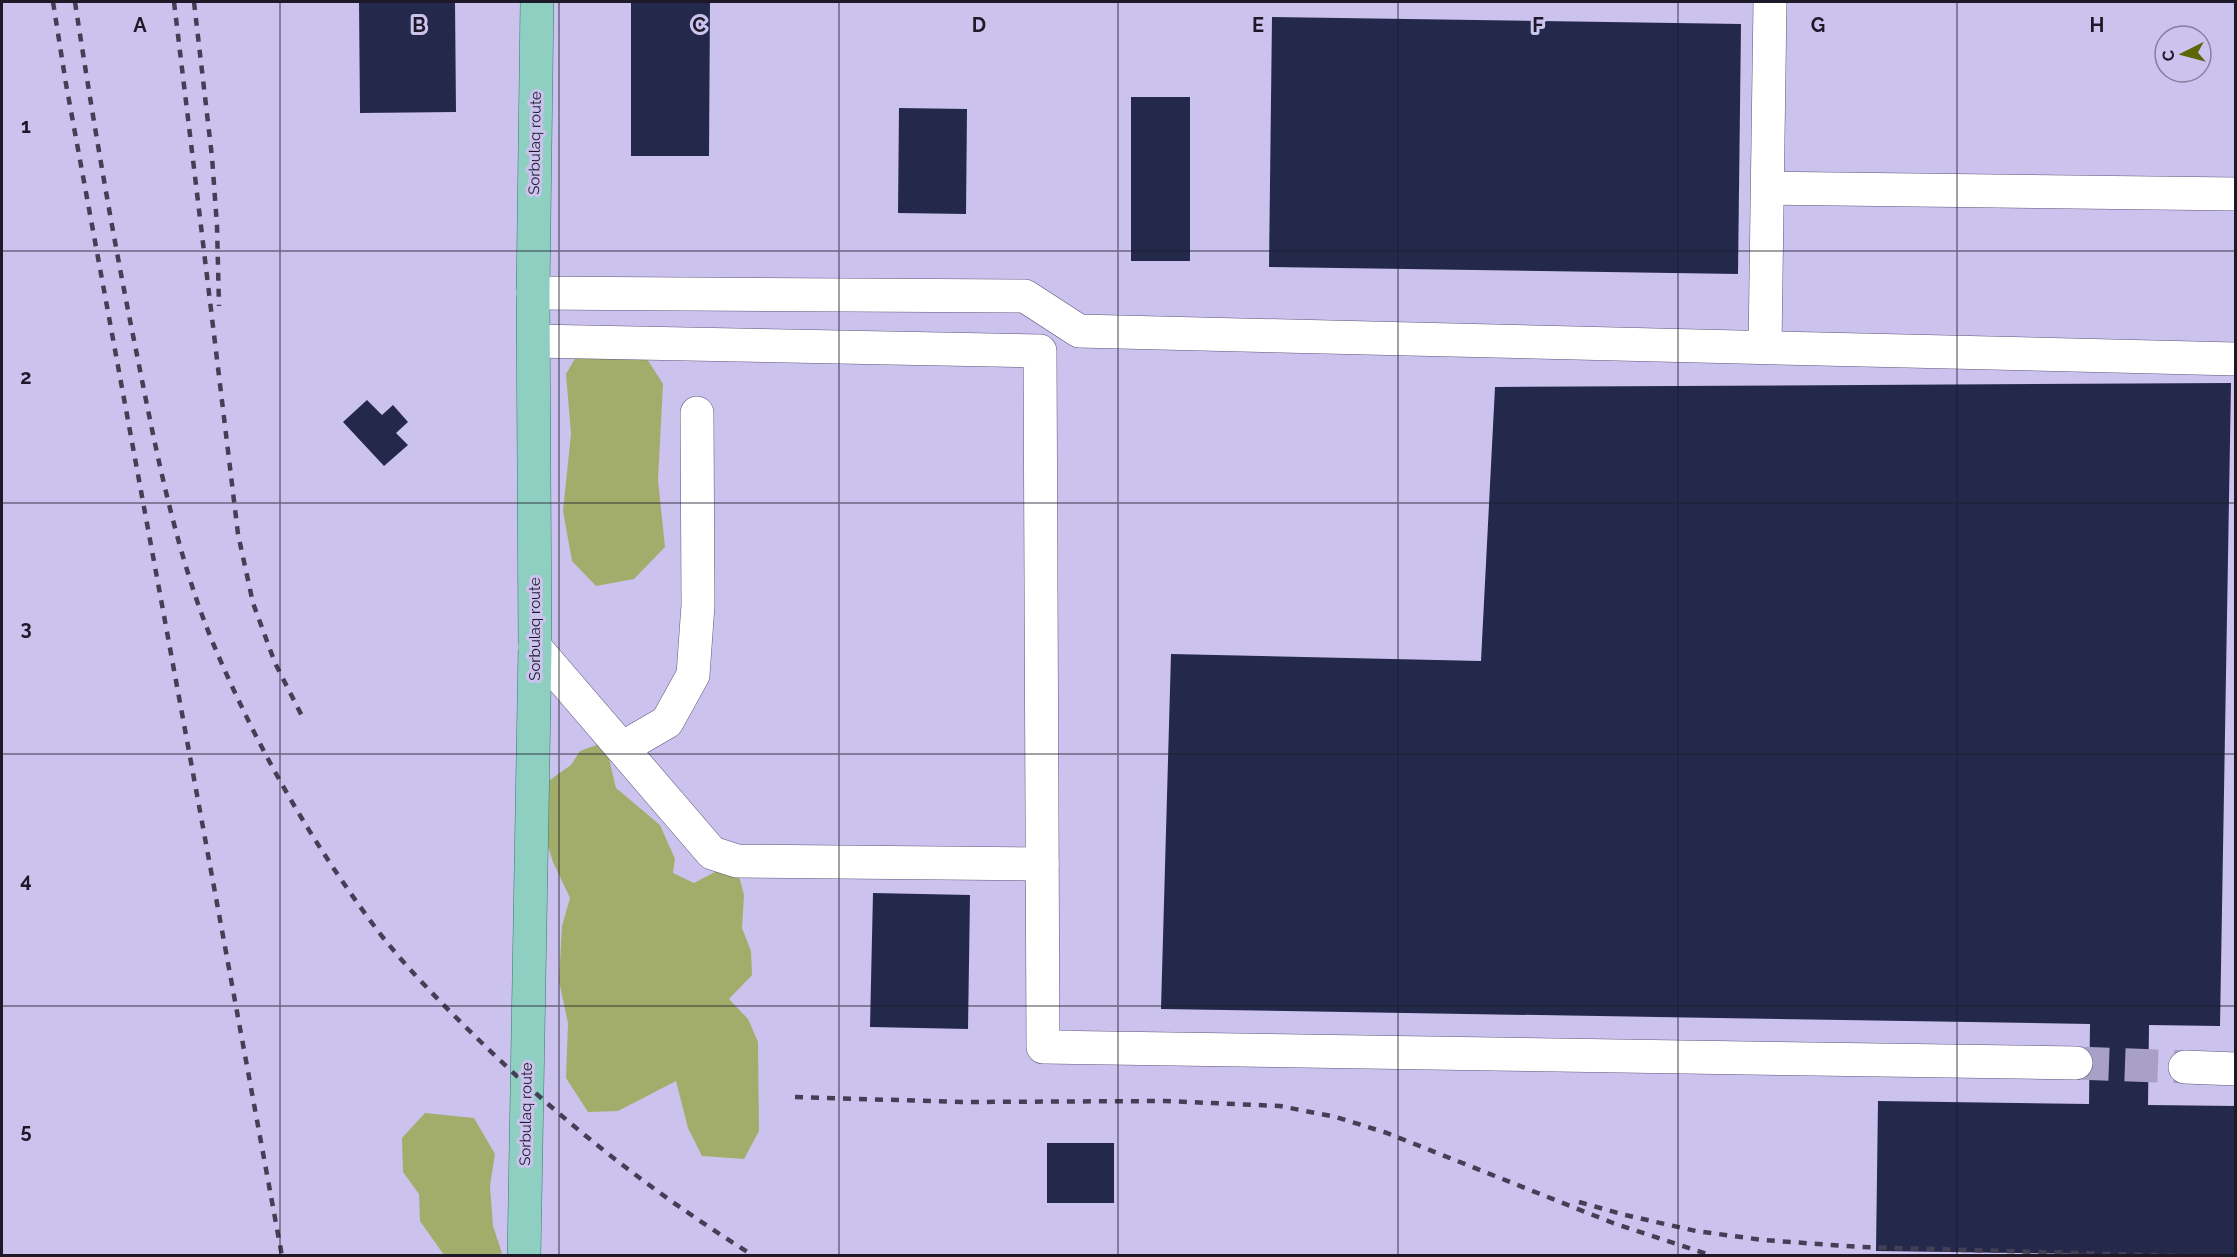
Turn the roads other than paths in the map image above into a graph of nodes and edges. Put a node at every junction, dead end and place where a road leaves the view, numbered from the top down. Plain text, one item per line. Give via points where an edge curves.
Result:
1 (537, 2) edge
2 (1770, 2) edge
3 (1768, 188) junction
4 (2235, 194) edge
5 (533, 293) junction
6 (1079, 331) junction
7 (534, 341) junction
8 (1765, 347) junction
9 (1040, 351) junction
10 (2235, 359) edge
11 (697, 413) dead end
12 (536, 647) junction
13 (622, 748) junction
14 (1042, 864) junction
15 (2076, 1063) tunnel mouth
16 (2185, 1067) tunnel mouth
17 (2235, 1069) edge
18 (524, 1256) edge

1 - 5 main road, Sorbulaq route
2 - 3 lane
3 - 4 lane
3 - 8 lane
5 - 6 lane via 1025,296
5 - 7 main road, Sorbulaq route
6 - 8 lane
6 - 9 lane
7 - 9 lane
7 - 12 main road, Sorbulaq route
8 - 10 lane
9 - 14 lane
11 - 13 lane via 698,606 693,675 668,722
12 - 13 lane
12 - 18 main road, Sorbulaq route
13 - 14 lane via 712,853 737,861
14 - 15 lane via 1043,1047
16 - 17 lane

